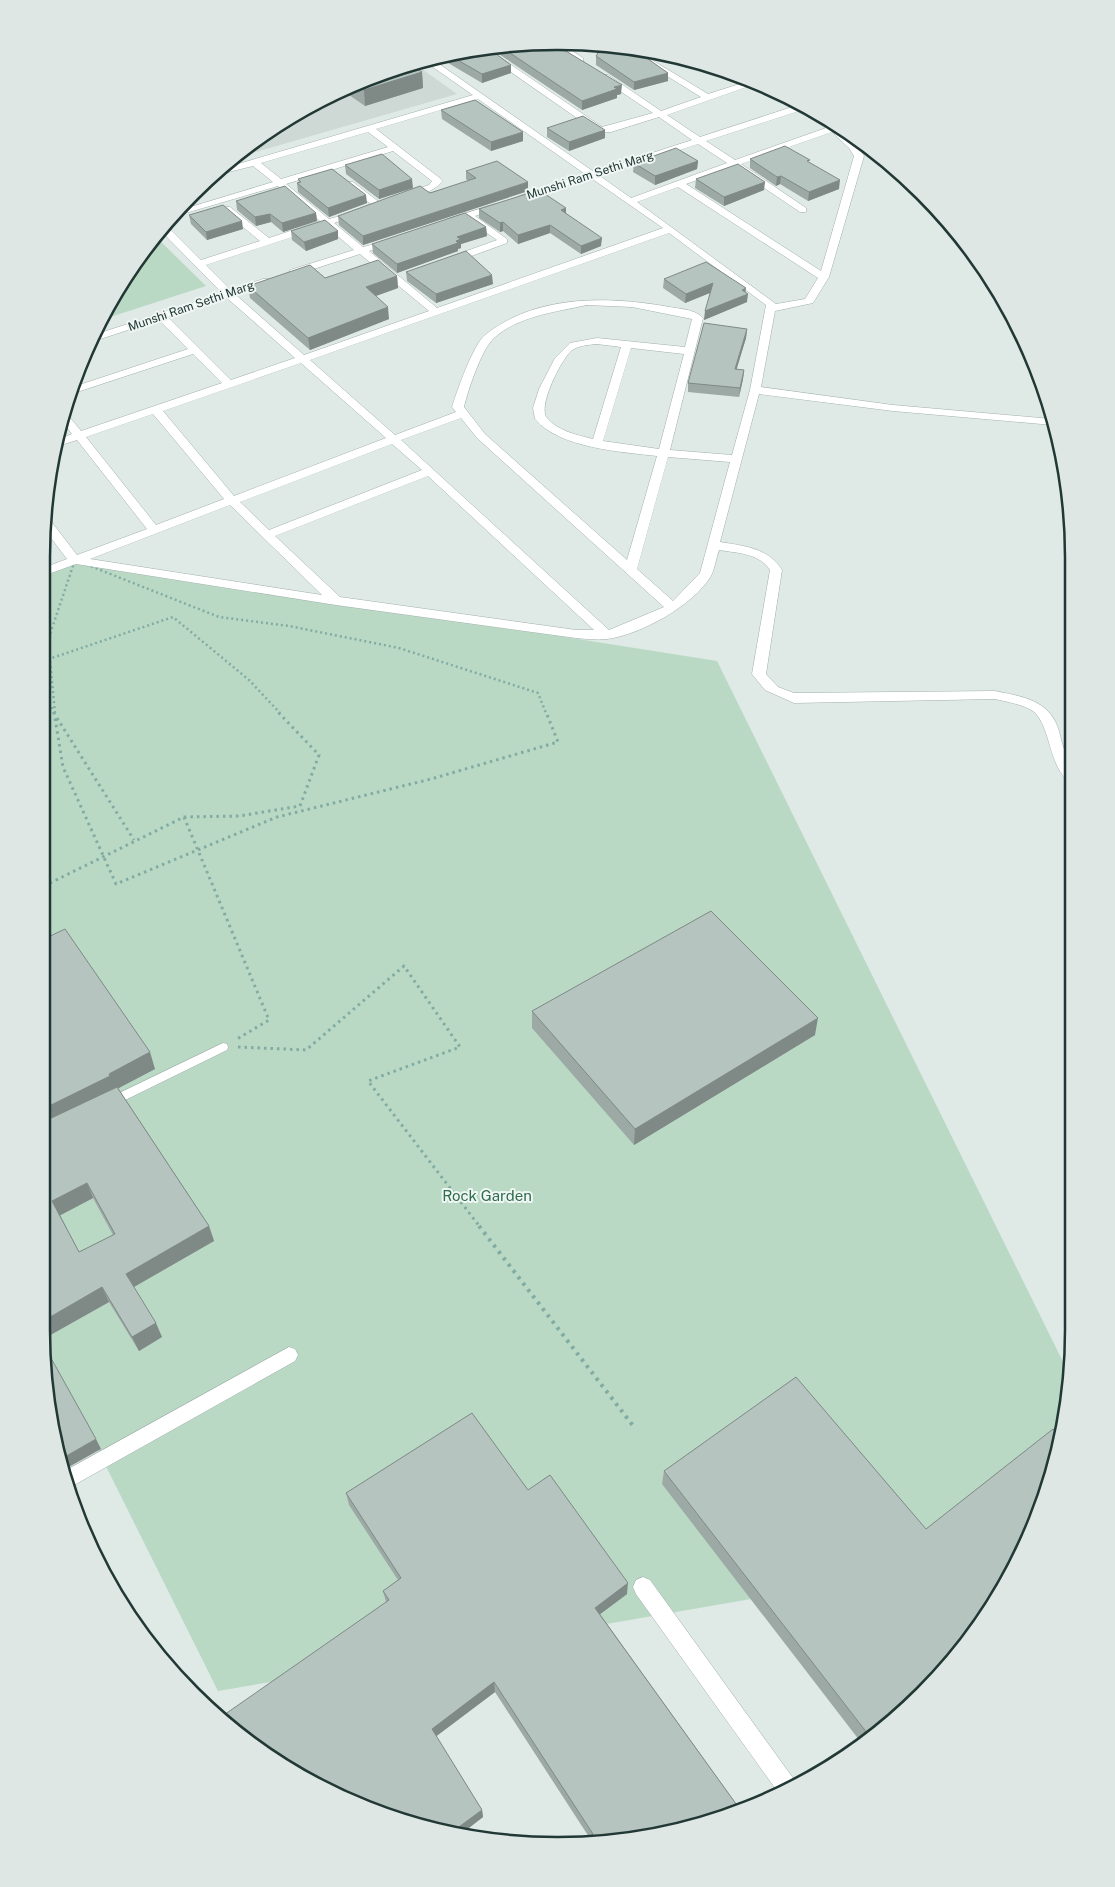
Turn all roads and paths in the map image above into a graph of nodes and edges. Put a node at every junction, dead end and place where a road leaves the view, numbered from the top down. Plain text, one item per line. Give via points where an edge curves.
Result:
1 (566, 50) edge
2 (492, 54) edge
3 (644, 58) edge
4 (435, 65) edge
5 (743, 86) edge
6 (479, 96) junction
7 (708, 98) junction
8 (795, 109) edge
9 (660, 114) junction
10 (369, 128) junction
11 (829, 129) edge
12 (698, 140) junction
13 (852, 145) edge
14 (394, 148) junction
15 (254, 162) junction
16 (733, 163) junction
17 (232, 169) edge
18 (336, 173) junction
19 (594, 174) junction
20 (280, 183) junction
21 (678, 184) junction
22 (631, 201) junction
23 (218, 202) junction
24 (388, 202) junction
25 (803, 210) dead end
26 (187, 211) edge
27 (467, 216) junction
28 (328, 223) junction
29 (441, 225) edge
30 (670, 229) junction
31 (168, 233) edge
32 (405, 236) edge
33 (268, 242) junction
34 (360, 251) junction
35 (440, 263) edge
36 (198, 264) junction
37 (824, 277) junction
38 (228, 293) junction
39 (772, 308) junction
40 (436, 312) junction
41 (162, 316) junction
42 (101, 336) edge
43 (627, 343) junction
44 (195, 350) junction
45 (689, 351) junction
46 (303, 359) junction
47 (229, 384) junction
48 (79, 389) edge
49 (755, 390) junction
50 (156, 410) junction
51 (463, 413) junction
52 (68, 422) edge
53 (1047, 422) edge
54 (80, 436) junction
55 (391, 439) junction
56 (64, 441) edge
57 (596, 444) junction
58 (664, 452) junction
59 (736, 459) junction
60 (428, 472) junction
61 (232, 501) junction
62 (51, 529) edge
63 (154, 530) junction
64 (266, 534) junction
65 (713, 544) junction
66 (75, 560) junction
67 (50, 569) edge
68 (630, 570) junction
69 (336, 601) junction
70 (673, 608) junction
71 (50, 634) edge
72 (607, 635) junction
73 (50, 659) edge
74 (50, 673) edge
75 (50, 705) edge
76 (1065, 769) edge
77 (184, 817) junction
78 (134, 840) junction
79 (50, 883) edge
80 (223, 1047) junction
81 (98, 1108) edge
82 (289, 1355) dead end
83 (634, 1427) dead end
84 (72, 1477) edge
85 (643, 1587) dead end
86 (785, 1783) edge

1 - 9 street
2 - 9 street via 600,130
3 - 7 street
4 - 6 street
5 - 7 street
6 - 10 street
6 - 19 street
7 - 9 street
8 - 12 street, Munshi Ram Sethi Marg
9 - 12 street
10 - 14 street
10 - 15 street
11 - 16 street
12 - 16 street
12 - 19 street, Munshi Ram Sethi Marg
13 - 37 street via 859,156
14 - 18 street
14 - 24 street via 438,181 432,187
15 - 17 street
15 - 20 street
16 - 21 street
16 - 25 street
18 - 20 street
18 - 24 street
19 - 22 street
19 - 27 street, Munshi Ram Sethi Marg
20 - 23 street
20 - 28 street
21 - 22 street
21 - 37 street
22 - 30 street
23 - 26 street
23 - 33 street
24 - 28 street
27 - 29 street, Munshi Ram Sethi Marg
27 - 35 street via 504,241
28 - 33 street
28 - 34 street
30 - 39 street via 764,298
30 - 40 street
31 - 36 street
32 - 34 street, Munshi Ram Sethi Marg
33 - 36 street
34 - 38 street, Munshi Ram Sethi Marg
34 - 40 street via 400,278
36 - 38 street
37 - 39 street via 810,302
38 - 41 street, Munshi Ram Sethi Marg
38 - 46 street
39 - 49 street
40 - 46 street
41 - 42 street, Munshi Ram Sethi Marg
41 - 44 street
43 - 45 street
43 - 57 street
43 - 57 street via 583,342 569,346 560,354 538,406 541,419 551,429 570,438
44 - 47 street
44 - 48 street
45 - 51 street via 698,323 698,318 690,314 632,304 587,302 535,313 488,338 464,384 458,407
45 - 58 street
46 - 47 street
46 - 55 street
47 - 50 street
49 - 53 street via 894,408
49 - 59 street
50 - 54 street
50 - 61 street
51 - 55 street
51 - 68 street via 481,436
52 - 54 street
54 - 56 street
54 - 63 street
55 - 60 street
55 - 61 street
57 - 58 street
58 - 59 street
58 - 68 street
59 - 65 street
60 - 64 street
60 - 72 street
61 - 63 street
61 - 64 street
62 - 66 street
63 - 66 street
64 - 69 street
65 - 70 street via 706,574 687,598
65 - 76 street via 760,555 771,561 776,570 759,674 765,685 777,693 794,698 996,695 1019,698 1038,707 1050,721
66 - 67 street
66 - 69 street
66 - 71 path
66 - 74 path via 219,616 290,626 399,648 538,693 558,742 431,779 277,817 116,884 64,767
68 - 70 street
69 - 72 street via 576,634
70 - 72 street via 641,624
73 - 77 path via 173,617 249,680 319,755 300,806 239,816
75 - 78 path
77 - 78 path
77 - 80 path via 269,1020
78 - 79 path
80 - 81 lane
80 - 83 path via 306,1050 404,966 460,1047 368,1081
82 - 84 street
85 - 86 street

